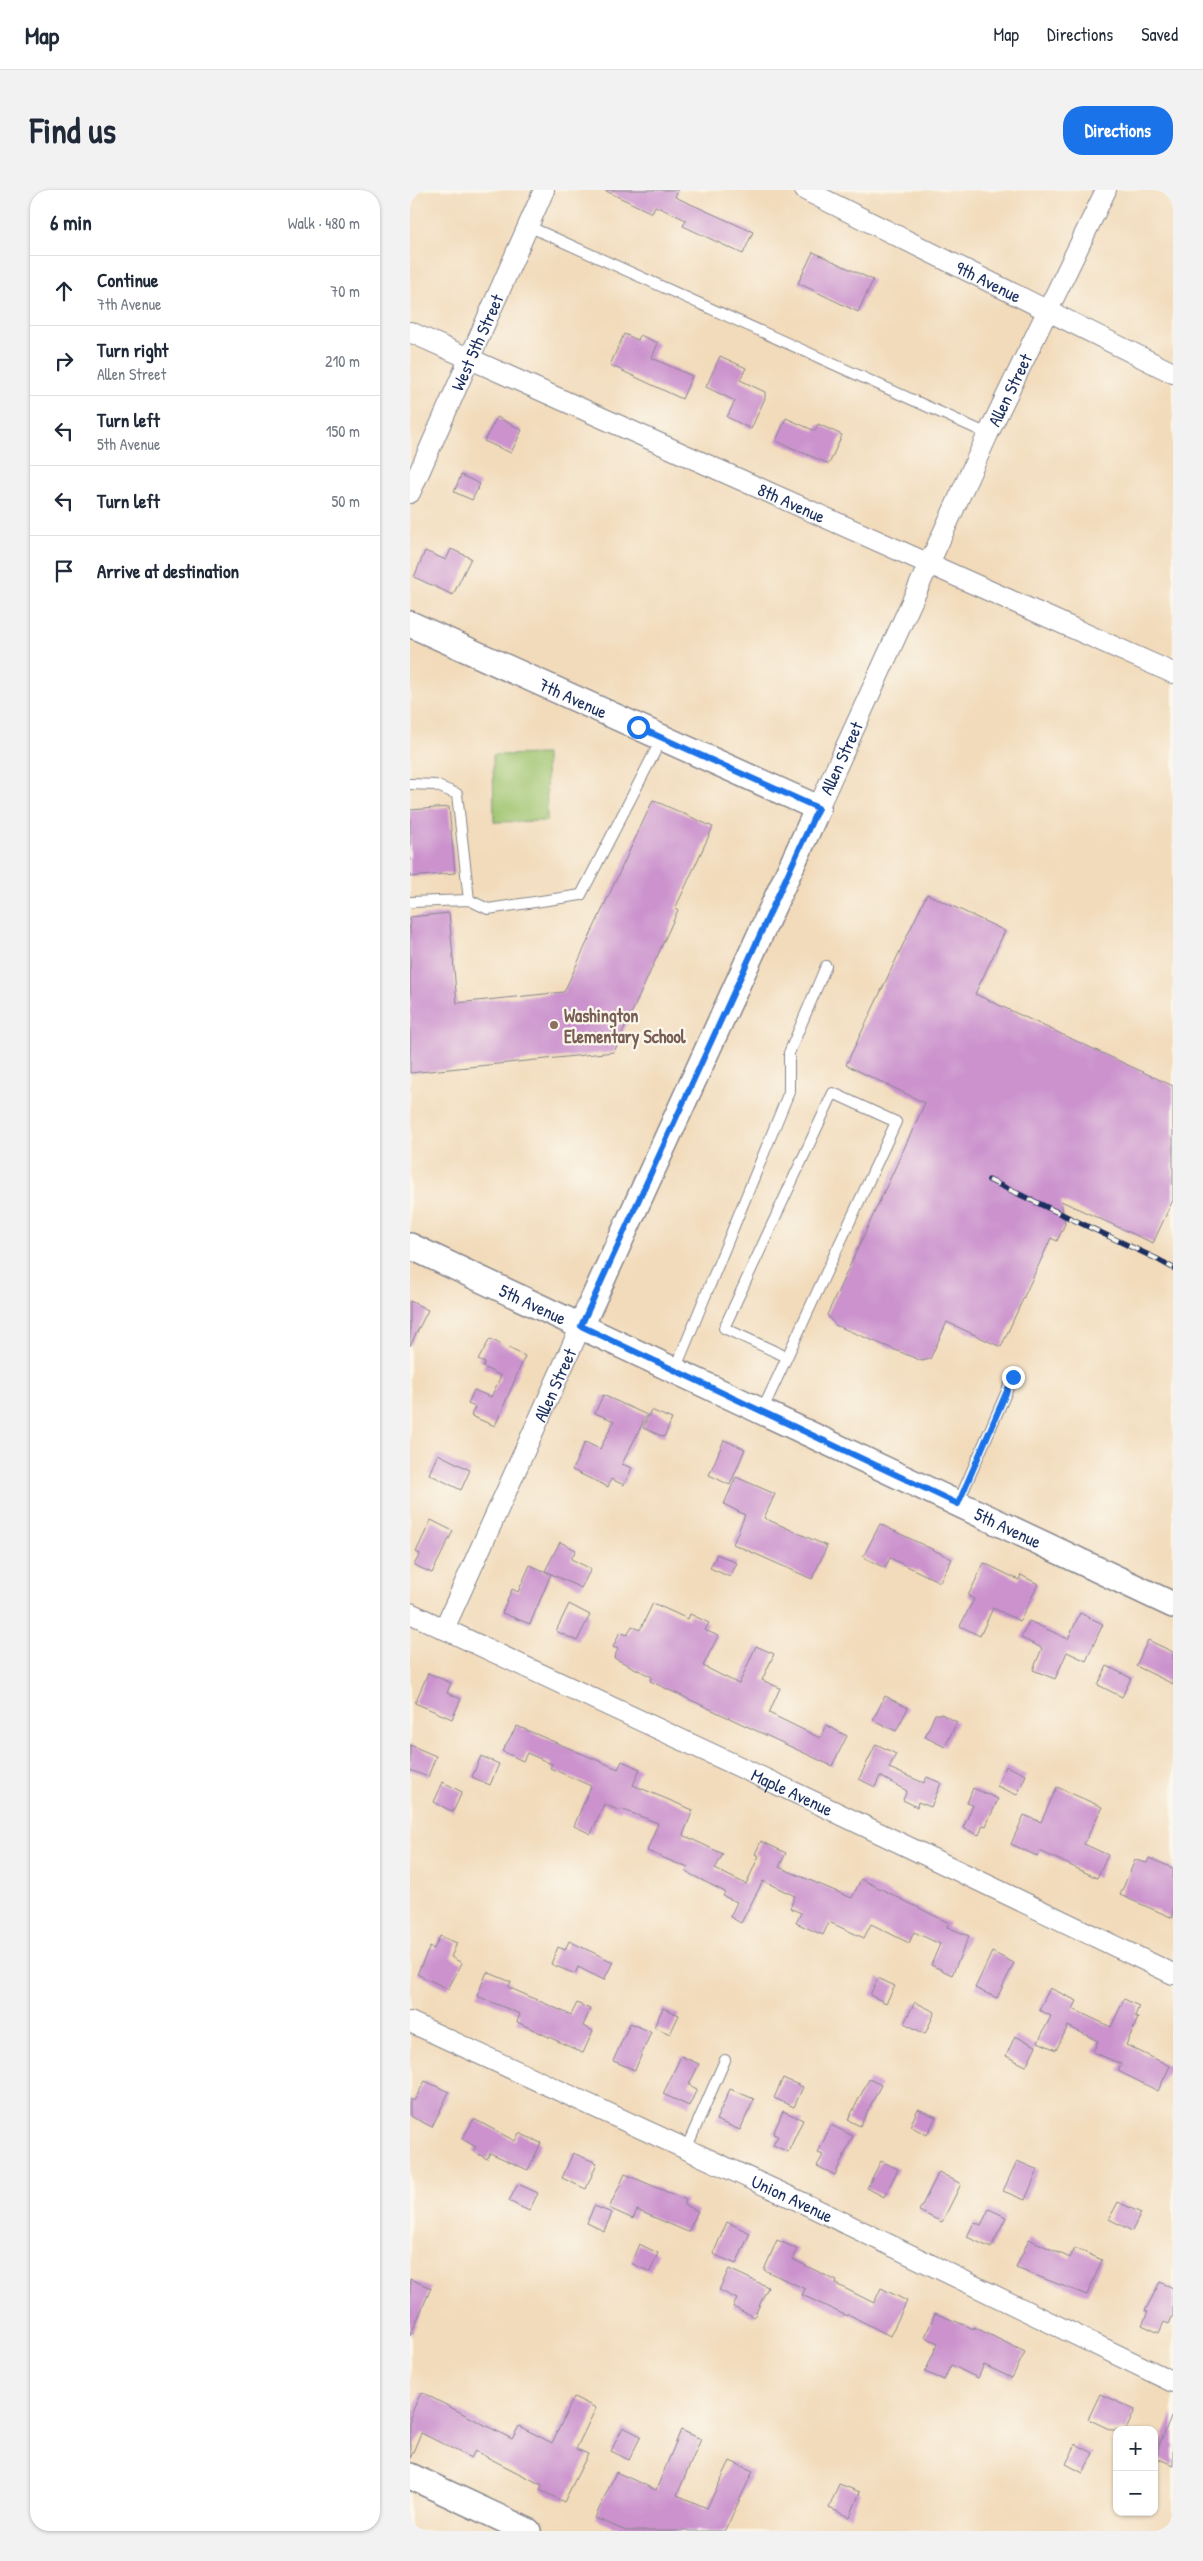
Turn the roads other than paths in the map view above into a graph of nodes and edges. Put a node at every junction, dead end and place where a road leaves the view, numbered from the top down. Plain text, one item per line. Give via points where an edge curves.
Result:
1 (544, 190) edge
2 (805, 190) edge
3 (1106, 190) edge
4 (528, 226) junction
5 (1047, 309) junction
6 (410, 332) edge
7 (469, 358) junction
8 (1173, 373) edge
9 (988, 434) junction
10 (410, 493) edge
11 (928, 564) junction
12 (410, 624) edge
13 (1173, 673) edge
14 (662, 738) junction
15 (410, 784) edge
16 (818, 808) junction
17 (469, 900) junction
18 (410, 902) edge
19 (826, 966) dead end
20 (410, 1246) edge
21 (581, 1326) junction
22 (787, 1357) junction
23 (675, 1370) junction
24 (1013, 1377) dead end
25 (762, 1412) junction
26 (958, 1504) junction
27 (1173, 1605) edge
28 (410, 1613) edge
29 (444, 1629) junction
30 (1173, 1974) edge
31 (410, 2022) edge
32 (725, 2060) dead end
33 (686, 2149) junction
34 (1173, 2382) edge
35 (410, 2476) edge
36 (528, 2531) edge

1 - 4 street, West 5th Street
2 - 5 street, 9th Avenue
3 - 5 street, Allen Street
4 - 7 street, West 5th Street
4 - 9 lane
5 - 8 street, 9th Avenue
5 - 9 street, Allen Street
6 - 7 street, 8th Avenue
7 - 10 street, West 5th Street
7 - 11 street, 8th Avenue
9 - 11 street, Allen Street
11 - 13 street, 8th Avenue
11 - 16 street, Allen Street
12 - 14 street, 7th Avenue
14 - 16 street, 7th Avenue
14 - 17 lane via 581,895 488,909
15 - 17 lane via 436,785 458,794
16 - 21 street, Allen Street
17 - 18 lane
19 - 23 lane via 788,1053 789,1092
20 - 21 street, 5th Avenue
21 - 23 street, 5th Avenue
21 - 29 street, Allen Street
22 - 22 lane via 896,1122 833,1093 724,1328
22 - 25 lane
23 - 25 street, 5th Avenue
24 - 26 lane
25 - 26 street, 5th Avenue
26 - 27 street, 5th Avenue
28 - 29 street, Maple Avenue
29 - 30 street, Maple Avenue
31 - 33 street, Union Avenue
32 - 33 lane
33 - 34 street, Union Avenue
35 - 36 street

